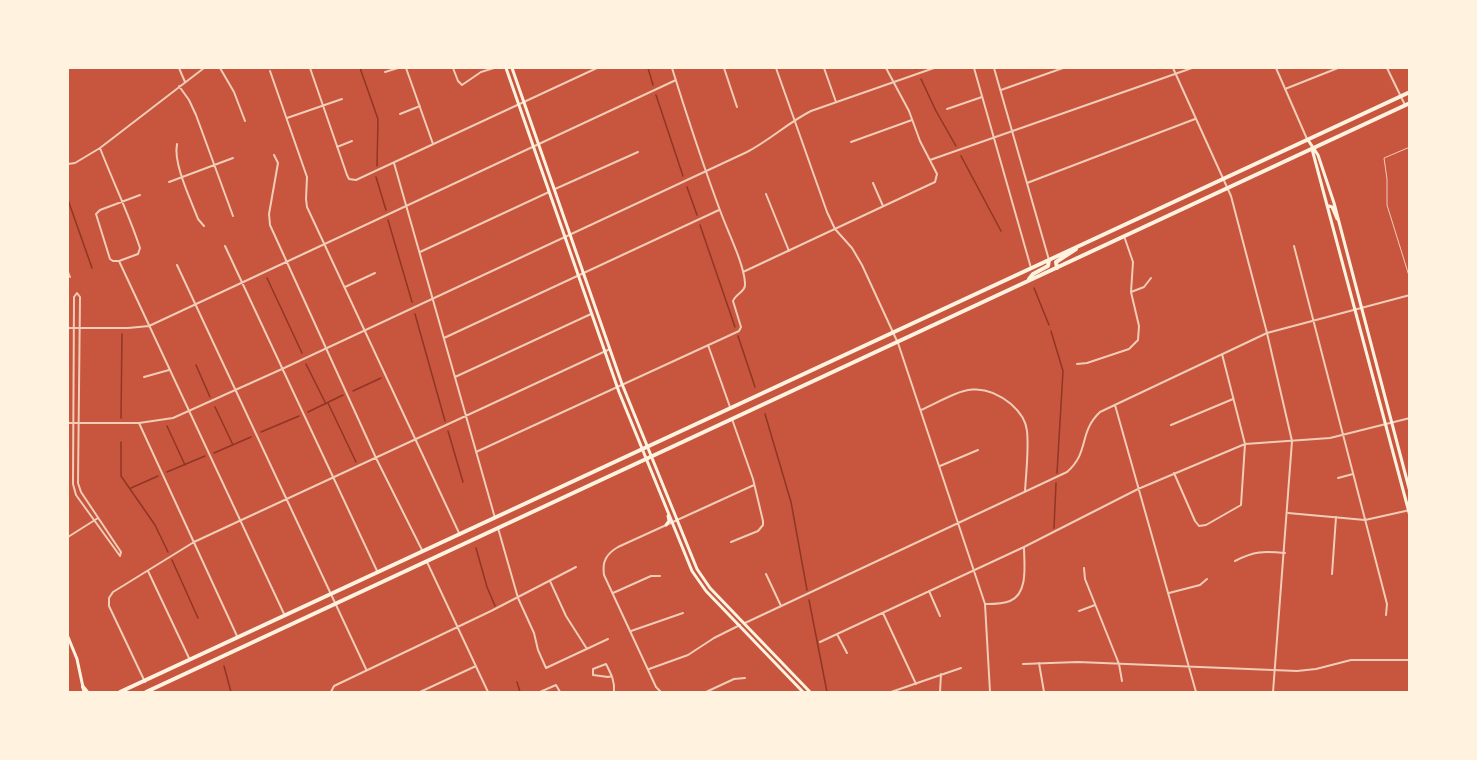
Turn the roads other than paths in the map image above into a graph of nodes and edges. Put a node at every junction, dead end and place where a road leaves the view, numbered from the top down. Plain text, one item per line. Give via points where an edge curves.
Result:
1 (179, 68) edge
2 (204, 68) edge
3 (220, 68) edge
4 (310, 68) edge
5 (398, 68) edge
6 (406, 68) edge
7 (453, 68) edge
8 (494, 68) edge
9 (506, 68) edge
10 (512, 68) edge
11 (584, 68) edge
12 (597, 68) edge
13 (672, 68) edge
14 (724, 68) edge
15 (776, 68) edge
16 (824, 68) edge
17 (886, 68) edge
18 (934, 68) edge
19 (974, 68) edge
20 (994, 68) edge
21 (1063, 68) edge
22 (1173, 68) edge
23 (1192, 68) edge
24 (1276, 68) edge
25 (1338, 68) edge
26 (1387, 68) edge
27 (270, 71) dead end
28 (385, 72) dead end
29 (586, 73) junction
30 (1176, 73) junction
31 (676, 80) junction
32 (893, 81) junction
33 (185, 82) junction
34 (179, 86) junction
35 (1285, 89) junction
36 (1001, 90) junction
37 (1410, 92) edge
38 (1400, 96) junction
39 (982, 97) junction
40 (342, 99) dead end
41 (525, 102) junction
42 (836, 102) junction
43 (1407, 104) edge
44 (519, 105) junction
45 (324, 106) junction
46 (420, 106) junction
47 (737, 107) dead end
48 (947, 109) dead end
49 (400, 114) dead end
50 (287, 118) junction
51 (1195, 119) junction
52 (795, 120) junction
53 (912, 120) junction
54 (245, 121) dead end
55 (1013, 130) junction
56 (993, 137) junction
57 (1307, 139) junction
58 (352, 141) dead end
59 (851, 142) dead end
60 (539, 143) junction
61 (177, 144) dead end
62 (433, 144) junction
63 (534, 146) junction
64 (337, 147) junction
65 (1410, 147) edge
66 (100, 148) junction
67 (1312, 149) junction
68 (638, 152) dead end
69 (273, 155) dead end
70 (233, 158) dead end
71 (930, 160) junction
72 (393, 163) junction
73 (68, 164) edge
74 (214, 166) junction
75 (706, 171) junction
76 (183, 177) junction
77 (1223, 179) junction
78 (169, 182) dead end
79 (873, 183) dead end
80 (1027, 183) junction
81 (1227, 188) junction
82 (555, 189) junction
83 (549, 192) junction
84 (766, 194) dead end
85 (140, 195) dead end
86 (123, 201) junction
87 (407, 206) junction
88 (883, 206) junction
89 (1329, 206) junction
90 (720, 210) junction
91 (232, 216) dead end
92 (1339, 220) junction
93 (204, 226) dead end
94 (835, 229) junction
95 (570, 234) junction
96 (1124, 236) junction
97 (565, 237) junction
98 (325, 243) junction
99 (1081, 245) junction
100 (225, 246) dead end
101 (1294, 246) dead end
102 (789, 251) junction
103 (420, 252) junction
104 (1049, 260) junction
105 (119, 261) junction
106 (287, 261) junction
107 (177, 265) dead end
108 (1031, 268) junction
109 (1057, 268) junction
110 (68, 272) edge
111 (743, 272) junction
112 (375, 273) dead end
113 (584, 273) junction
114 (578, 275) junction
115 (70, 277) dead end
116 (1152, 279) dead end
117 (1410, 279) edge
118 (242, 282) junction
119 (1026, 282) junction
120 (345, 287) junction
121 (1131, 292) junction
122 (1410, 295) edge
123 (433, 299) junction
124 (196, 304) junction
125 (1409, 307) edge
126 (1361, 308) junction
127 (1356, 309) junction
128 (591, 314) junction
129 (1313, 321) junction
130 (1410, 324) edge
131 (149, 326) junction
132 (68, 328) edge
133 (74, 328) junction
134 (79, 328) junction
135 (364, 330) junction
136 (893, 332) junction
137 (1267, 333) junction
138 (444, 338) junction
139 (897, 343) junction
140 (708, 345) junction
141 (327, 347) junction
142 (610, 349) junction
143 (604, 351) junction
144 (1222, 354) junction
145 (1077, 364) dead end
146 (282, 369) junction
147 (169, 370) junction
148 (144, 377) dead end
149 (455, 377) junction
150 (622, 384) junction
151 (617, 387) junction
152 (236, 390) junction
153 (1233, 399) junction
154 (1115, 405) junction
155 (730, 408) junction
156 (921, 410) junction
157 (189, 411) junction
158 (465, 416) junction
159 (1410, 418) edge
160 (732, 419) junction
161 (68, 423) edge
162 (74, 423) junction
163 (79, 423) junction
164 (139, 423) junction
165 (1392, 423) junction
166 (1386, 424) junction
167 (1171, 425) dead end
168 (1343, 435) junction
169 (417, 439) junction
170 (1292, 441) junction
171 (1245, 444) junction
172 (648, 446) junction
173 (642, 449) junction
174 (978, 450) dead end
175 (476, 452) junction
176 (652, 456) junction
177 (376, 458) junction
178 (646, 459) junction
179 (940, 466) junction
180 (1174, 473) junction
181 (1353, 474) junction
182 (333, 478) junction
183 (1338, 478) dead end
184 (754, 485) junction
185 (1138, 489) junction
186 (1025, 492) junction
187 (1410, 492) edge
188 (286, 500) junction
189 (1409, 510) edge
190 (668, 511) junction
191 (1288, 513) junction
192 (1410, 516) edge
193 (1336, 517) junction
194 (98, 518) junction
195 (495, 518) junction
196 (677, 520) junction
197 (1365, 520) junction
198 (93, 521) junction
199 (239, 521) junction
200 (672, 522) junction
201 (959, 523) junction
202 (666, 525) junction
203 (498, 528) junction
204 (460, 535) junction
205 (68, 537) edge
206 (194, 542) junction
207 (731, 542) dead end
208 (1024, 546) junction
209 (423, 552) junction
210 (1285, 553) junction
211 (1235, 561) dead end
212 (427, 562) junction
213 (576, 567) dead end
214 (1084, 568) dead end
215 (975, 569) junction
216 (147, 570) junction
217 (378, 573) junction
218 (766, 574) dead end
219 (1332, 574) dead end
220 (660, 576) dead end
221 (1207, 579) dead end
222 (550, 581) junction
223 (929, 591) junction
224 (613, 593) junction
225 (1169, 593) junction
226 (332, 594) junction
227 (518, 598) junction
228 (336, 604) junction
229 (985, 604) junction
230 (1095, 605) junction
231 (782, 606) junction
232 (1079, 611) dead end
233 (683, 613) dead end
234 (883, 613) junction
235 (1386, 615) dead end
236 (285, 616) junction
237 (940, 616) dead end
238 (744, 624) junction
239 (739, 626) junction
240 (457, 627) junction
241 (631, 631) junction
242 (837, 634) junction
243 (68, 637) edge
244 (238, 638) junction
245 (608, 639) dead end
246 (820, 642) dead end
247 (587, 649) junction
248 (847, 653) dead end
249 (1410, 660) edge
250 (190, 661) junction
251 (1039, 663) junction
252 (1023, 664) dead end
253 (1119, 664) junction
254 (476, 666) junction
255 (1189, 666) junction
256 (961, 668) dead end
257 (366, 669) junction
258 (649, 669) junction
259 (1276, 670) junction
260 (941, 674) junction
261 (612, 676) junction
262 (745, 678) dead end
263 (1122, 681) dead end
264 (145, 682) junction
265 (916, 684) junction
266 (83, 687) joint
267 (86, 693) edge
268 (120, 693) edge
269 (146, 693) edge
270 (331, 693) edge
271 (420, 693) edge
272 (488, 693) edge
273 (540, 693) edge
274 (560, 693) edge
275 (614, 693) edge
276 (661, 693) edge
277 (705, 693) edge
278 (803, 693) edge
279 (810, 693) edge
280 (891, 693) edge
281 (940, 693) edge
282 (990, 693) edge
283 (1044, 693) edge
284 (1196, 693) edge
285 (1273, 693) edge

1 - 33 street
2 - 33 street
3 - 54 street
4 - 45 street
5 - 28 street
6 - 46 street
7 - 8 street via 462,85
9 - 44 main road
10 - 41 main road
11 - 29 street
12 - 29 street
13 - 31 street
14 - 47 street
15 - 52 street
16 - 42 street
17 - 32 street
18 - 32 street
19 - 39 street
20 - 36 street
21 - 36 street
22 - 30 street
23 - 30 street
24 - 35 street
25 - 35 street
26 - 38 street
27 - 50 street
29 - 41 street
30 - 51 street
30 - 55 street
31 - 60 street
31 - 75 street
32 - 42 street
32 - 53 street
33 - 34 street
34 - 66 street
34 - 74 street via 196,115
35 - 57 street
36 - 55 street
37 - 38 highway
38 - 43 street
38 - 57 highway
39 - 48 street
39 - 56 street
40 - 45 street
41 - 44 street
41 - 60 main road
42 - 52 street
43 - 67 highway
44 - 62 street
44 - 63 main road
45 - 50 street
45 - 64 street
46 - 49 street
46 - 62 street
50 - 98 street via 307,177 307,207
51 - 77 street
51 - 80 street
52 - 75 street via 760,144
52 - 94 street
53 - 59 street
53 - 71 street
55 - 56 street
55 - 80 street
56 - 71 street
56 - 108 street
57 - 67 main road
57 - 77 highway
58 - 64 street
60 - 63 street
60 - 82 main road
61 - 76 street via 175,152
62 - 72 street
63 - 83 main road
63 - 87 street
64 - 72 street via 352,180
65 - 117 lane via 1384,158 1387,205
66 - 73 street
66 - 86 street
67 - 81 highway
67 - 89 main road
67 - 92 main road via 1324,170
68 - 82 street
69 - 106 street via 278,163 269,219
70 - 74 street
71 - 88 street via 937,174 935,182
72 - 87 street
74 - 76 street
74 - 91 street
75 - 90 street
75 - 95 street
76 - 78 street
76 - 93 street
77 - 81 street
77 - 99 highway
79 - 88 street
80 - 104 street
81 - 96 highway
81 - 137 street
82 - 95 main road
83 - 97 main road
83 - 103 street
84 - 102 street
85 - 86 street
86 - 105 street via 140,249 138,254
86 - 105 street via 96,214 110,259
87 - 98 street
87 - 103 street
88 - 94 street
89 - 92 main road
89 - 127 main road
90 - 111 street
90 - 113 street
92 - 126 main road
94 - 102 street
94 - 136 street via 862,265
95 - 97 street
95 - 113 main road
96 - 109 highway
96 - 121 street via 1133,262
97 - 114 main road
97 - 123 street
98 - 106 street
98 - 120 street
99 - 104 highway
99 - 109 highway via 1056,262
100 - 118 street
101 - 129 street
102 - 111 street
103 - 123 street
104 - 108 highway
104 - 119 highway via 1048,266
105 - 131 street
106 - 118 street
106 - 141 street
107 - 124 street
108 - 136 highway
109 - 119 highway
110 - 115 street
111 - 140 street via 746,286 734,301 741,327
112 - 120 street
113 - 114 street
113 - 142 main road
114 - 128 main road
114 - 138 street
116 - 121 street
118 - 124 street
118 - 146 street
119 - 139 highway
120 - 135 street
121 - 145 street via 1140,331 1136,344 1125,351
122 - 126 street
123 - 135 street
123 - 138 street
124 - 131 street
124 - 152 street
125 - 130 street
126 - 127 street
126 - 165 main road
127 - 129 street
127 - 166 main road
128 - 143 main road
128 - 149 street
129 - 137 street
129 - 168 street
131 - 134 street
131 - 147 street
132 - 133 street
133 - 134 street
133 - 134 street via 76,293 80,297
133 - 162 street
134 - 163 street
135 - 141 street
135 - 169 street
136 - 139 street
136 - 155 highway
137 - 144 street
137 - 170 street
138 - 149 street
139 - 156 street
139 - 160 highway
140 - 150 street
140 - 155 street
141 - 146 street
141 - 177 street
142 - 143 street
142 - 150 main road
143 - 151 main road
143 - 158 street
144 - 153 street
144 - 154 street
146 - 152 street
146 - 182 street
147 - 148 street
147 - 157 street
149 - 158 street
150 - 151 street
150 - 172 main road
151 - 173 main road
151 - 175 street
152 - 157 street
152 - 188 street
153 - 167 street
153 - 171 street
154 - 185 street
154 - 186 street via 1091,420 1077,463
155 - 172 highway
156 - 179 street
156 - 186 street via 974,388 1009,402 1018,410 1027,430
157 - 164 street via 173,418
157 - 199 street
158 - 169 street
158 - 175 street
159 - 165 street
160 - 176 highway
160 - 184 street
161 - 162 street
162 - 163 street
162 - 198 street via 74,490
163 - 164 street
163 - 194 street via 79,488
164 - 206 street
165 - 166 street
165 - 187 main road
166 - 168 street
166 - 189 main road
168 - 170 street
168 - 181 street
169 - 177 street
169 - 204 street
170 - 171 street
170 - 191 street
171 - 180 street
171 - 180 street via 1241,505 1206,525 1199,526 1195,521
172 - 173 highway
172 - 176 main road
173 - 178 main road
173 - 195 highway
174 - 179 street
175 - 195 street
176 - 178 highway
176 - 196 main road
177 - 182 street
177 - 209 street
178 - 190 main road
178 - 203 highway
179 - 201 street
180 - 185 street
181 - 183 street
181 - 197 street
182 - 188 street
182 - 217 street
184 - 196 street
184 - 207 street via 763,525
185 - 208 street
185 - 225 street
186 - 201 street
188 - 199 street
188 - 226 street
189 - 192 main road
189 - 197 street
190 - 200 main road
190 - 202 main road
191 - 193 street
191 - 210 street
193 - 197 street
193 - 219 street
194 - 198 street
194 - 198 street via 120,556
195 - 204 highway
196 - 200 street
196 - 238 main road via 702,579
197 - 235 street via 1387,604
198 - 205 street
199 - 206 street
199 - 236 street
200 - 202 street
200 - 239 main road via 697,579
201 - 215 street
201 - 231 street
202 - 224 street via 607,555 604,575
203 - 212 highway
203 - 227 street
204 - 209 highway
206 - 216 street
206 - 244 street
208 - 215 street
208 - 229 street via 1019,593 1010,602
209 - 217 highway
210 - 211 street via 1260,551
210 - 259 street
212 - 228 highway
212 - 240 street
213 - 222 street
214 - 230 street
215 - 223 street
215 - 229 street
216 - 250 street
216 - 264 street via 113,592 109,601
217 - 226 highway
218 - 231 street
220 - 224 street via 651,576
221 - 225 street via 1200,585
222 - 227 street
222 - 247 street
223 - 234 street
223 - 237 street
224 - 241 street
225 - 255 street
226 - 228 street
226 - 236 highway
227 - 240 street
227 - 247 street via 546,668
228 - 257 street
228 - 269 highway
229 - 282 street
230 - 232 street
230 - 253 street
231 - 238 street
233 - 241 street
234 - 242 street
234 - 265 street
236 - 244 highway
238 - 239 street
238 - 279 main road
239 - 258 street via 688,655
239 - 278 main road
240 - 254 street
240 - 257 street
241 - 258 street
242 - 246 street
242 - 248 street
243 - 266 main road
244 - 250 highway
245 - 247 street
249 - 259 street via 1350,660 1306,670
250 - 264 highway
251 - 252 street
251 - 253 street
251 - 283 street
253 - 255 street
253 - 263 street
254 - 271 street
254 - 272 street
255 - 259 street
255 - 284 street
256 - 260 street
257 - 270 street via 334,686
258 - 276 street
259 - 285 street
260 - 265 street
260 - 281 street
261 - 261 street via 606,664 594,669 593,675
261 - 275 street
262 - 277 street
264 - 268 highway
265 - 280 street
266 - 267 highway
273 - 274 street via 556,685

